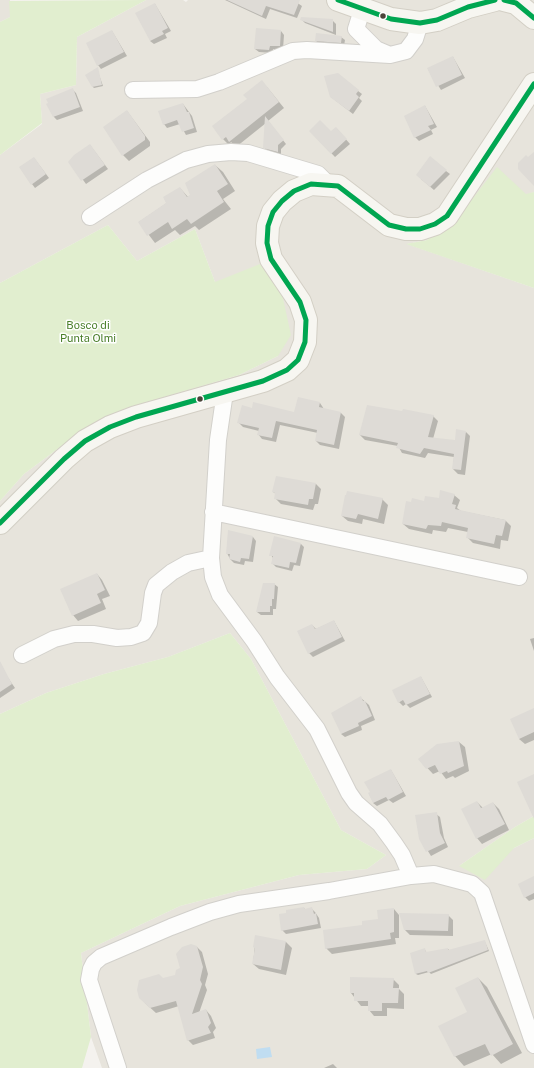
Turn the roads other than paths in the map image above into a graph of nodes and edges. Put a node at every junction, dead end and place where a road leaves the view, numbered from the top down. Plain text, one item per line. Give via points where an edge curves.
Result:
1 (338, 0) edge
2 (495, 0) edge
3 (504, 0) edge
4 (362, 10) junction
5 (534, 18) edge
6 (420, 23) junction
7 (390, 55) junction
8 (534, 84) edge
9 (133, 90) dead end
10 (328, 184) junction
11 (90, 217) dead end
12 (225, 392) junction
13 (213, 512) junction
14 (0, 522) edge
15 (211, 558) junction
16 (519, 577) dead end
17 (22, 654) dead end
18 (411, 876) junction
19 (534, 1045) edge
20 (118, 1068) edge

1 - 4 street
2 - 6 street via 437,20
3 - 5 street via 516,3
4 - 6 street via 391,19
4 - 7 street via 356,29 376,49
6 - 7 street via 415,39 406,51
7 - 9 street via 293,51 197,89
8 - 10 street via 447,216 435,224 420,229 389,225 338,186
10 - 11 street via 318,174 248,153 208,154 186,160 153,177
10 - 12 street via 311,184 294,191 273,212 268,226 267,243 271,259 300,302 306,320 305,342 298,360 287,370 263,381
12 - 13 street via 218,440
12 - 14 street via 110,426 85,441 64,459
13 - 15 street
13 - 16 street
15 - 17 street via 188,563 156,585 149,623 143,632 131,637 117,638 74,634 54,639
15 - 18 street via 213,577 220,595 317,729 353,798 384,830 402,855
18 - 19 street via 434,874 472,884 482,893
18 - 20 street via 239,904 210,912 101,957 94,963 89,980

